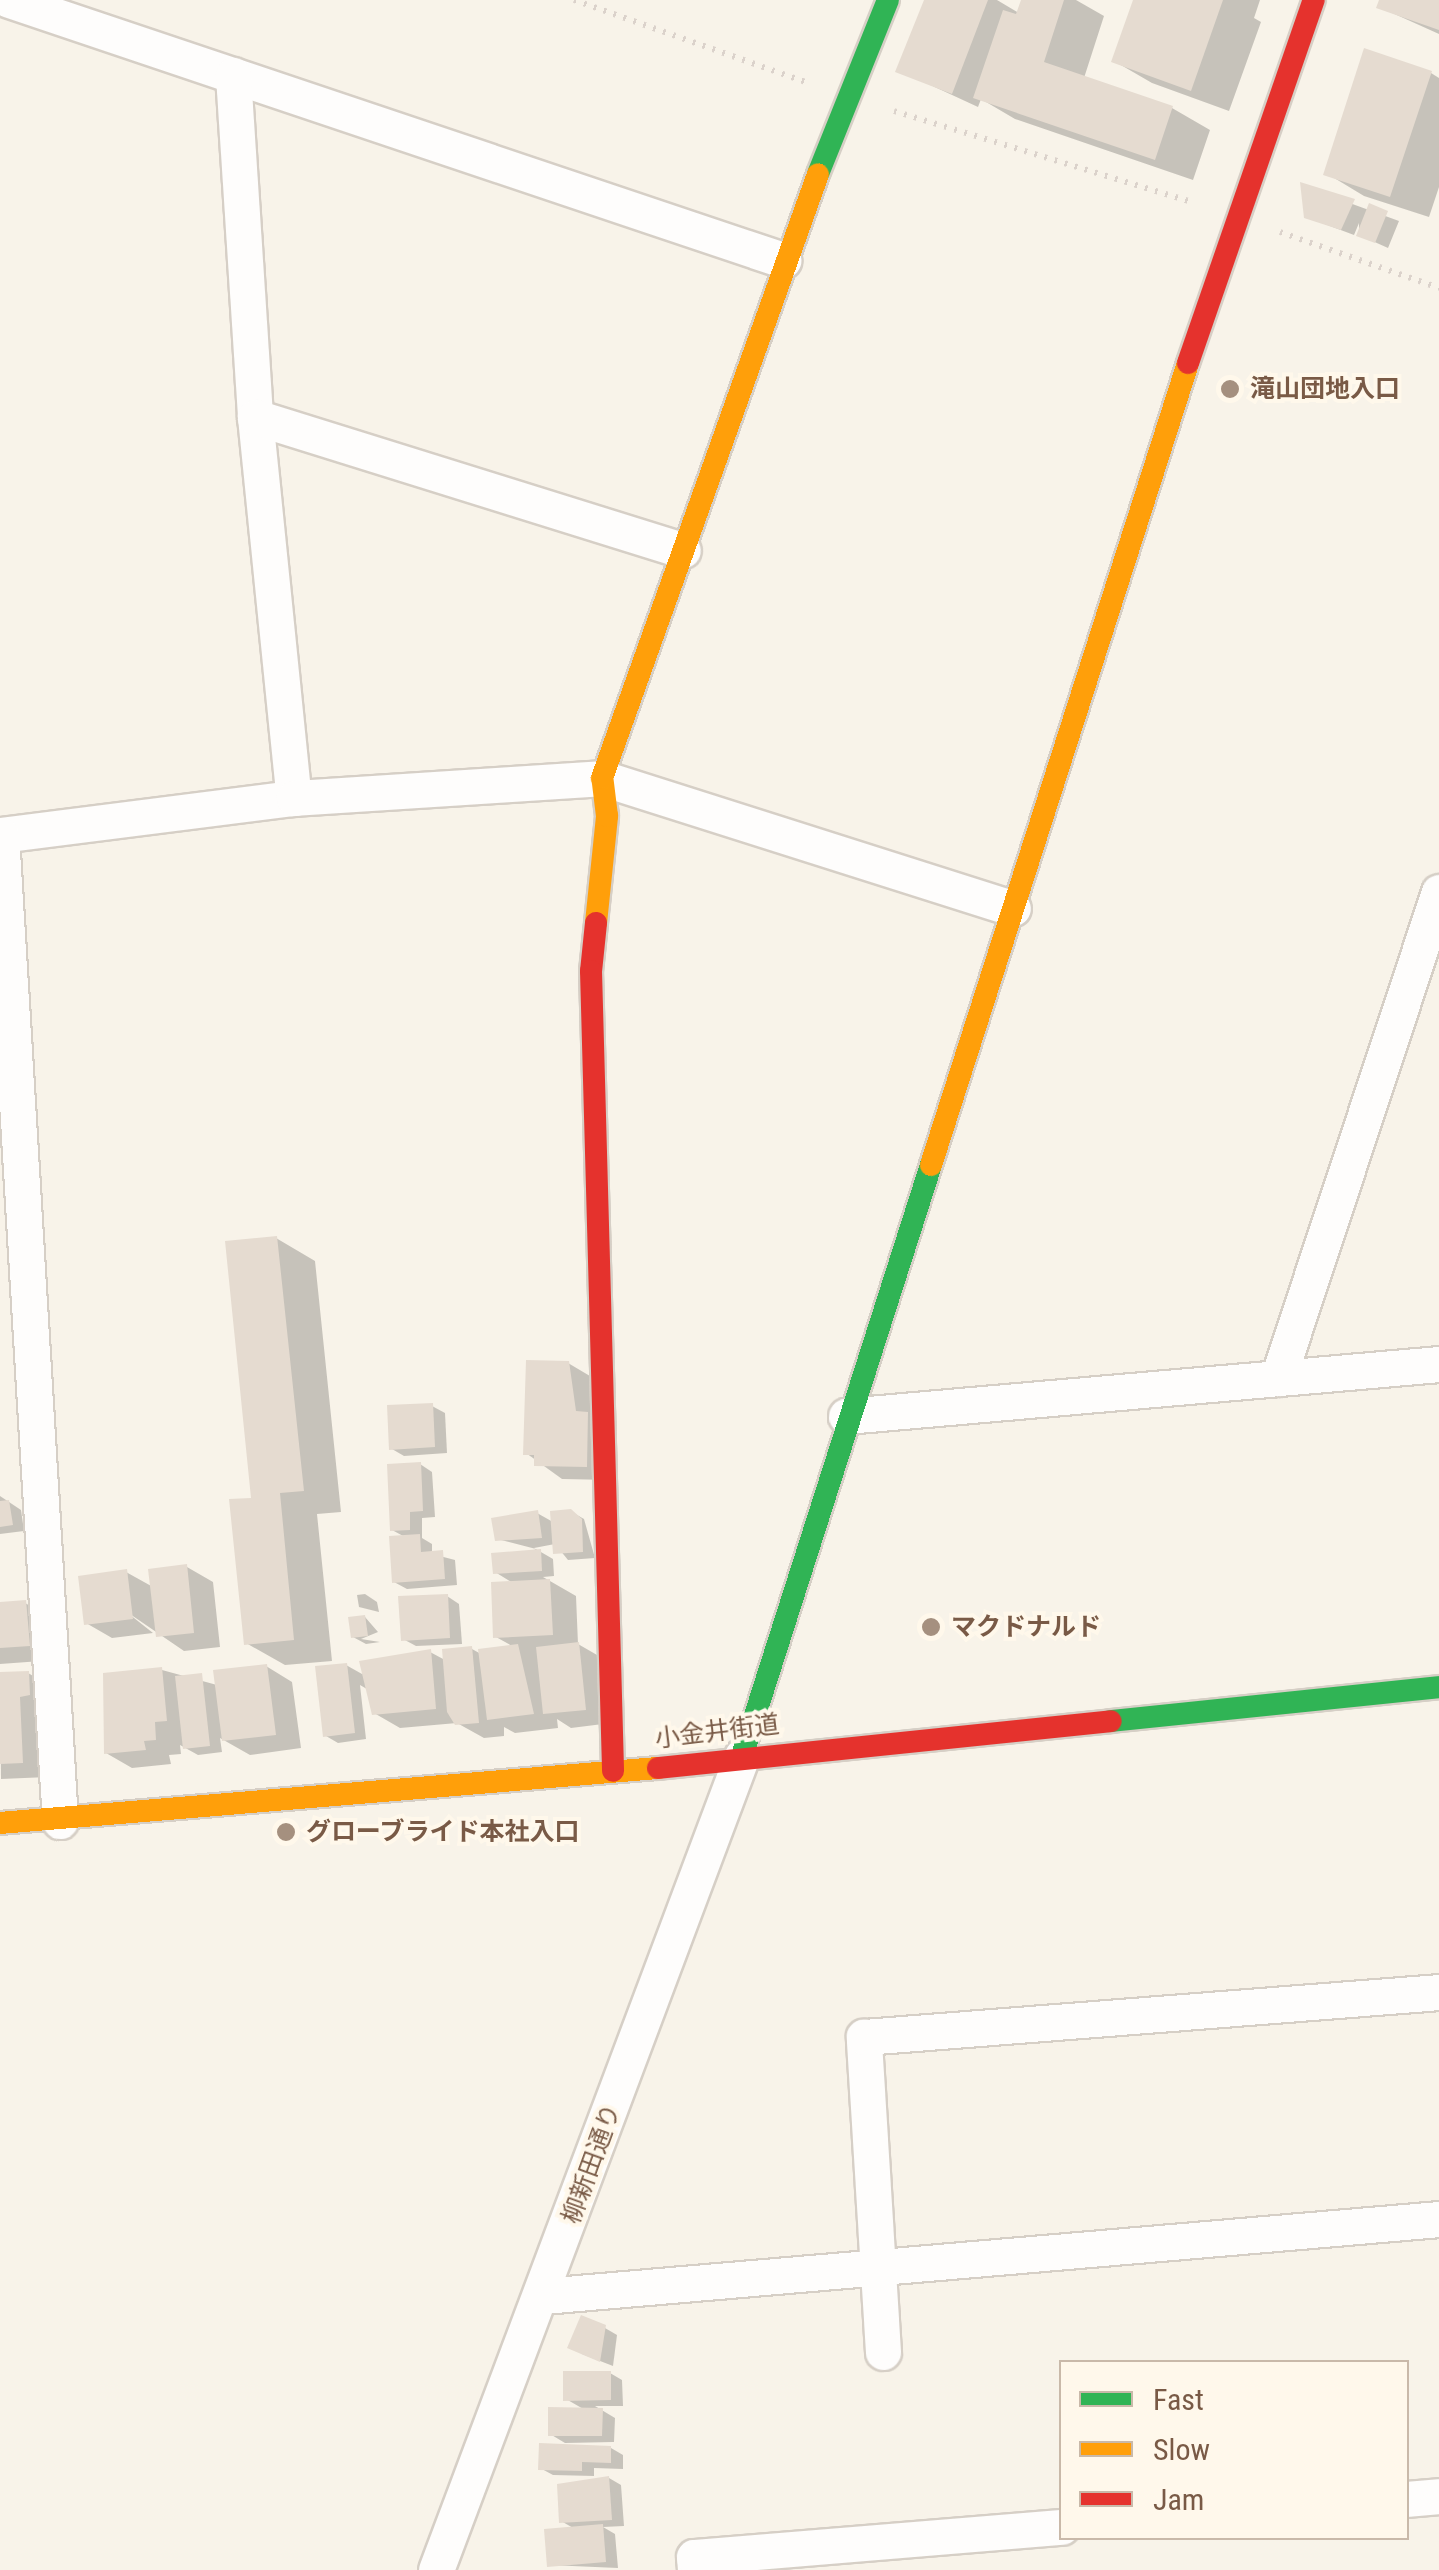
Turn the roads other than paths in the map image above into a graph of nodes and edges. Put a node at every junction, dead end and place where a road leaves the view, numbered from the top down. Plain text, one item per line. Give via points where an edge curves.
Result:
1 (10, 0) edge
2 (888, 0) edge
3 (1314, 0) edge
4 (232, 76) junction
5 (783, 260) junction
6 (255, 417) junction
7 (682, 550) junction
8 (602, 778) junction
9 (294, 798) junction
10 (0, 835) edge
11 (1439, 892) edge
12 (1014, 908) junction
13 (1439, 1364) edge
14 (1278, 1378) junction
15 (846, 1416) junction
16 (1439, 1687) edge
17 (742, 1756) junction
18 (613, 1772) junction
19 (60, 1820) junction
20 (0, 1823) edge
21 (1439, 1992) edge
22 (1439, 2219) edge
23 (880, 2268) junction
24 (543, 2296) junction
25 (883, 2352) dead end
26 (1439, 2496) edge
27 (1409, 2499) edge
28 (1059, 2527) edge
29 (436, 2570) edge
30 (695, 2570) edge

1 - 4 street
2 - 5 street
3 - 12 street via 1235,216
4 - 5 street
4 - 6 street
5 - 7 street
6 - 7 street
6 - 9 street
7 - 8 street
8 - 9 street
8 - 12 street
8 - 18 street via 608,816 591,971
9 - 10 street
10 - 19 street
11 - 14 street
12 - 15 street
13 - 14 street
14 - 15 street
15 - 17 street
16 - 17 street, 小金井街道
17 - 18 street, 小金井街道
17 - 24 street, 柳新田通り
18 - 19 street, 小金井街道
19 - 20 street, 小金井街道
21 - 23 street via 864,2038
22 - 23 street
23 - 24 street
23 - 25 street
24 - 29 street, 柳新田通り
26 - 27 street
28 - 30 street via 694,2557

